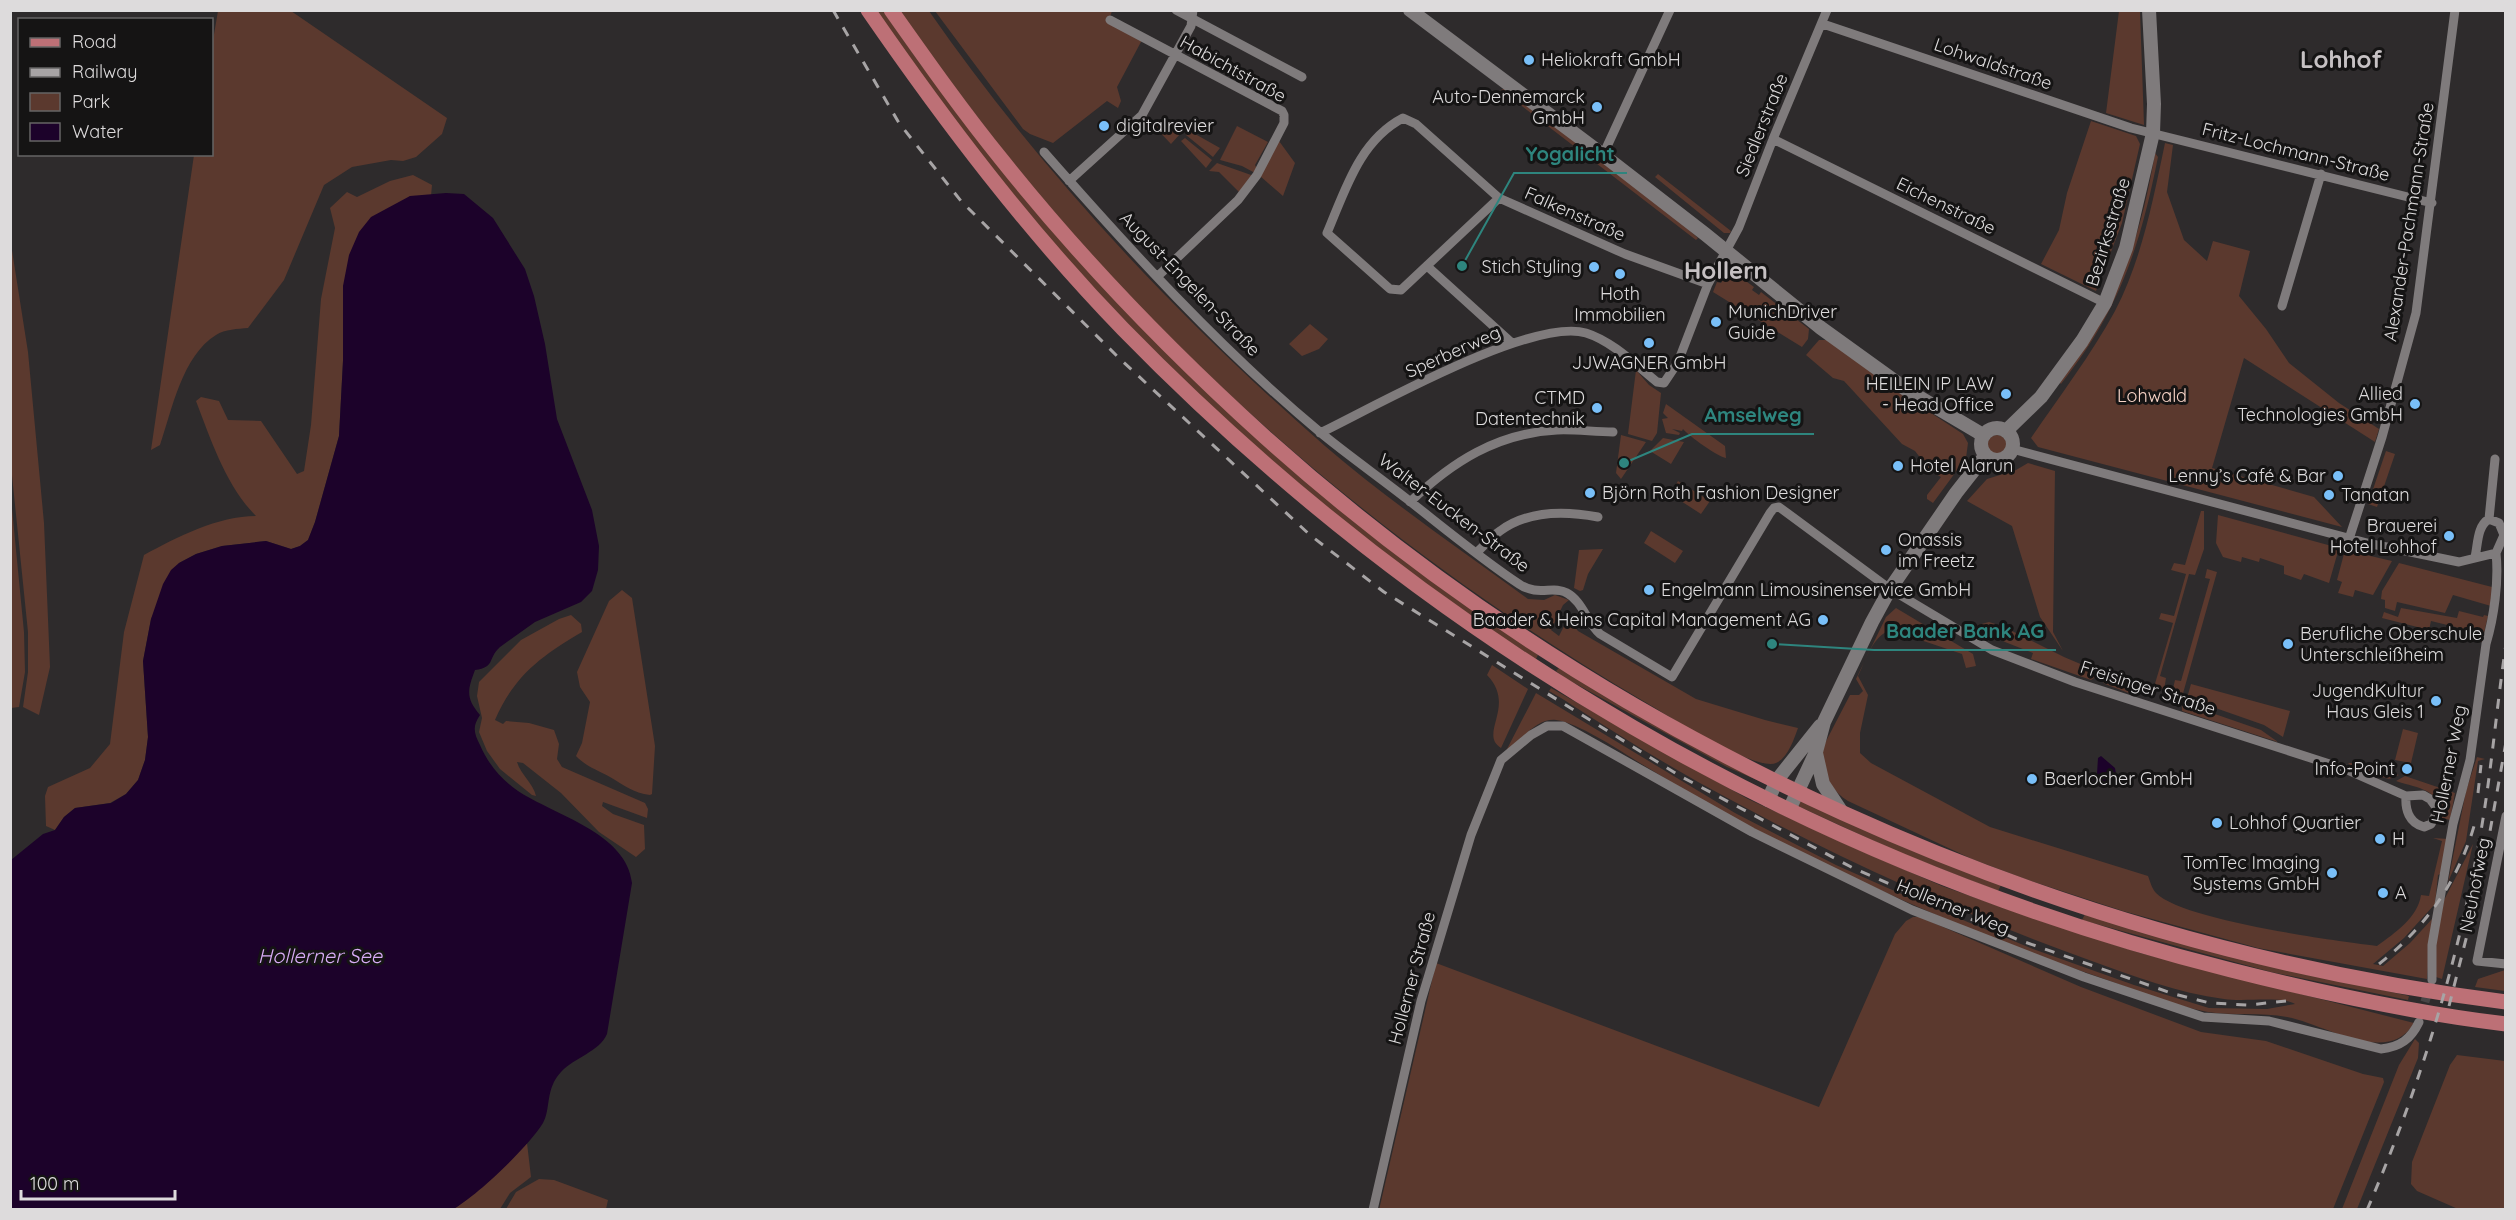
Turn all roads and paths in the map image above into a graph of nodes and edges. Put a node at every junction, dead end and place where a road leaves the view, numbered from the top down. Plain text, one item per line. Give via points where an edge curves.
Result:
1 (868, 10) edge
2 (891, 10) edge
3 (1176, 10) edge
4 (1410, 10) edge
5 (1670, 10) edge
6 (1827, 10) edge
7 (2149, 10) edge
8 (2455, 10) edge
9 (1193, 15) edge
10 (1110, 20) dead end
11 (1823, 24) junction
12 (1175, 55) junction
13 (1302, 77) dead end
14 (2152, 134) junction
15 (1773, 139) junction
16 (1044, 152) dead end
17 (1603, 155) junction
18 (2321, 174) junction
19 (1069, 181) junction
20 (1499, 198) junction
21 (2432, 203) junction
22 (1725, 251) junction
23 (1427, 266) junction
24 (1158, 276) junction
25 (1708, 284) junction
26 (2105, 303) junction
27 (2282, 306) dead end
28 (1512, 343) junction
29 (1664, 383) joint
30 (2006, 431) junction
31 (1320, 432) junction
32 (1613, 432) dead end
33 (1983, 435) junction
34 (2012, 449) junction
35 (1985, 456) junction
36 (2495, 459) dead end
37 (1410, 502) junction
38 (1598, 517) dead end
39 (2489, 519) junction
40 (2349, 539) junction
41 (2496, 553) junction
42 (1476, 554) junction
43 (2475, 557) junction
44 (1890, 590) junction
45 (1824, 722) junction
46 (1816, 752) junction
47 (1500, 760) joint
48 (1776, 780) junction
49 (1797, 791) junction
50 (2406, 796) dead end
51 (1768, 800) junction
52 (1789, 810) junction
53 (1840, 811) junction
54 (2505, 816) edge
55 (2505, 964) edge
56 (2432, 980) tunnel mouth
57 (2505, 1002) edge
58 (2419, 1022) tunnel mouth
59 (2505, 1024) edge
60 (1373, 1209) edge

1 - 51 main road via 941,116 1061,262 1192,398 1284,481 1355,540 1488,637 1615,718
2 - 48 main road via 1003,161 1074,245 1205,380 1328,491 1503,622 1568,665 1672,726
3 - 9 street
4 - 17 street
5 - 17 street
6 - 11 street, Siedlerstraße
7 - 14 street, Bezirksstraße
8 - 21 street, Alexander-Pachmann-Straße
9 - 12 street
9 - 13 street
10 - 12 street, Habichtstraße
11 - 14 street, Lohwaldstraße
11 - 15 street, Siedlerstraße
12 - 19 street via 1142,115
12 - 24 street, Habichtstraße via 1281,111 1285,121 1257,175 1238,200
14 - 18 street, Fritz-Lochmann-Straße
14 - 26 street, Bezirksstraße via 2126,248
15 - 22 street, Siedlerstraße via 1739,227
15 - 26 street, Eichenstraße
16 - 19 street, August-Engelen-Straße
17 - 22 street
18 - 21 street, Fritz-Lochmann-Straße
18 - 27 street
19 - 24 street, August-Engelen-Straße
20 - 23 street
20 - 23 street, Falkenstraße via 1416,124 1403,118 1396,122 1361,156 1327,233 1395,291
20 - 25 street, Falkenstraße via 1619,252
21 - 40 street, Alexander-Pachmann-Straße via 2416,313 2401,374
22 - 25 street, Siedlerstraße
22 - 33 street via 1902,387
23 - 28 street
24 - 31 street, August-Engelen-Straße via 1235,356
25 - 29 street, Siedlerstraße via 1678,362
26 - 30 street, Bezirksstraße via 2041,397
28 - 29 street, Sperberweg via 1571,330 1586,333
28 - 31 street, Sperberweg
30 - 33 street via 1991,429
30 - 34 street via 2012,439
31 - 37 street, Walter-Eucken-Straße
32 - 37 street via 1549,431 1490,444 1448,468
33 - 35 street via 1980,444
34 - 35 street via 2001,460
34 - 40 street
35 - 44 street
36 - 39 street
37 - 42 street, Walter-Eucken-Straße
38 - 42 street via 1572,512 1538,515 1500,530
39 - 41 street, Hollerner Weg via 2499,523 2504,535
39 - 43 street via 2480,528
40 - 43 street via 2459,562
41 - 43 street
41 - 56 street, Hollerner Weg via 2491,630 2470,760 2439,902 2432,945
42 - 44 street, Walter-Eucken-Straße via 1536,592 1565,591 1577,600 1590,625 1600,634 1672,677 1774,508 1779,507
44 - 45 street
44 - 50 street, Freisinger Straße via 1992,650 2075,682 2345,769
45 - 46 street
45 - 48 street
46 - 49 street
46 - 53 street via 1823,784
47 - 58 street, Hollerner Weg via 1547,726 1563,726 1752,832 1912,910 2084,977 2204,1017 2269,1021 2381,1049 2397,1047
47 - 60 street, Hollerner Straße via 1471,835 1421,1001
48 - 49 main road
48 - 51 street
49 - 52 street
49 - 53 main road
51 - 52 main road
52 - 59 main road via 1936,875 2077,926 2256,977 2406,1009
53 - 57 main road via 1984,872 2202,942 2411,988
54 - 55 street, Neuhofweg via 2477,961

